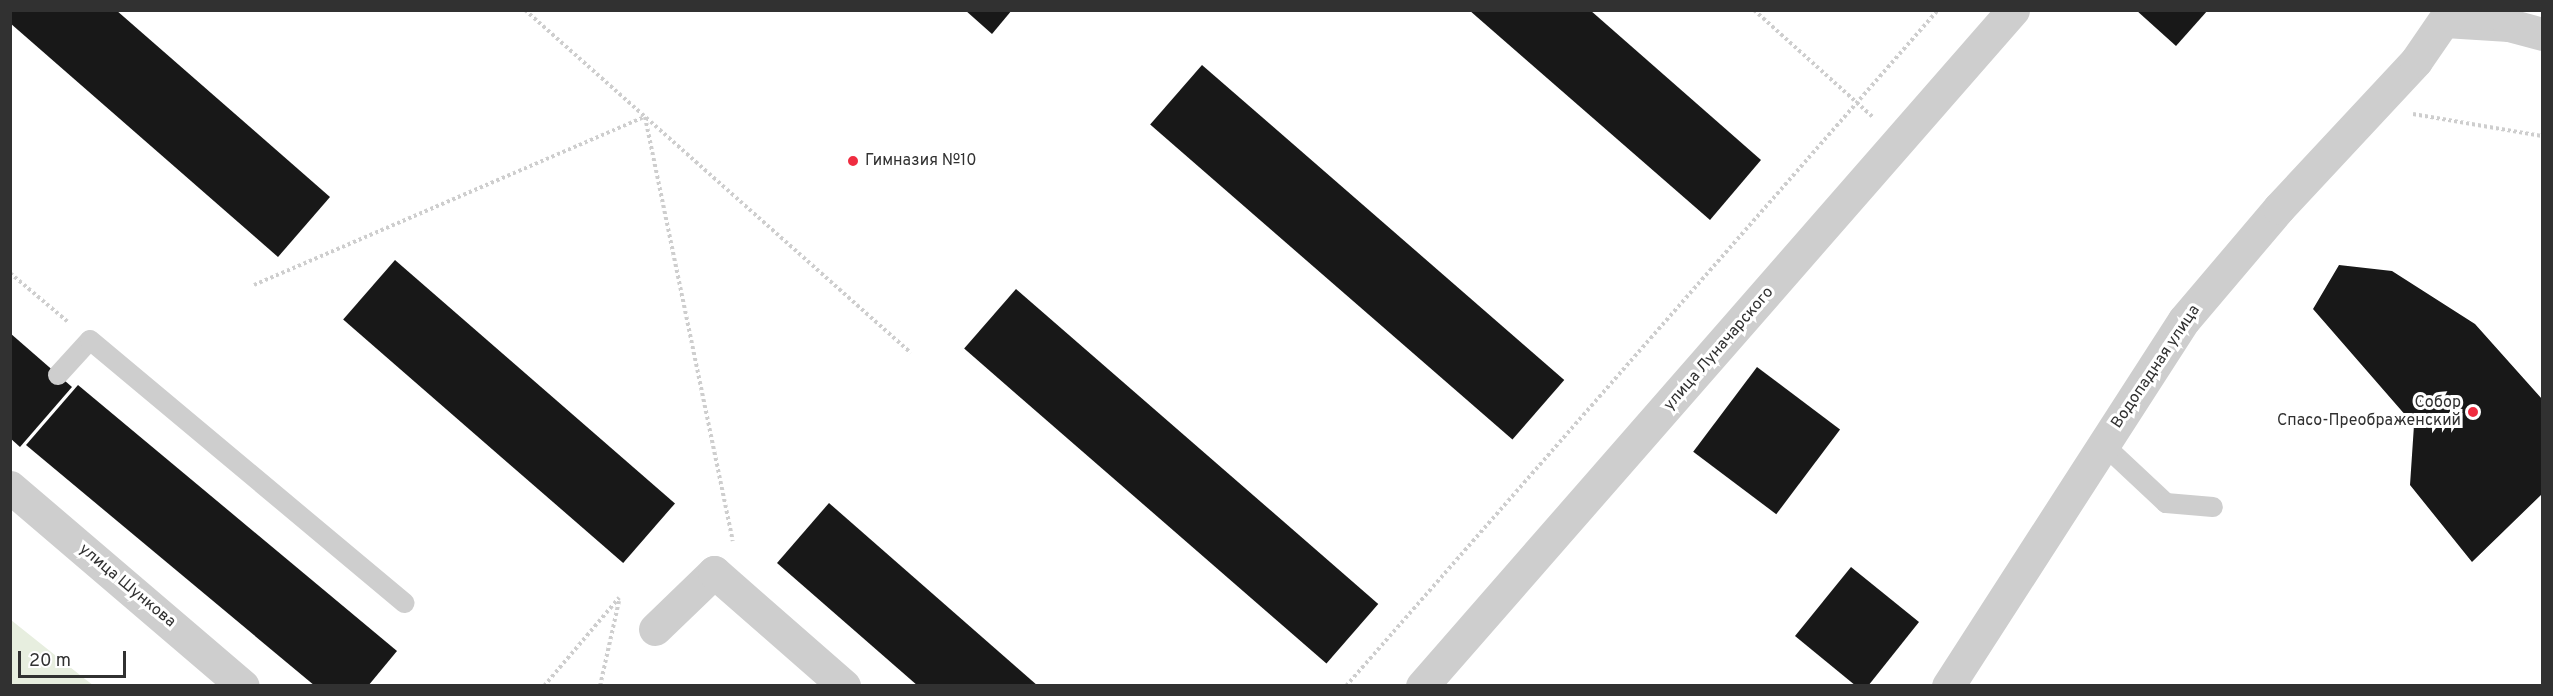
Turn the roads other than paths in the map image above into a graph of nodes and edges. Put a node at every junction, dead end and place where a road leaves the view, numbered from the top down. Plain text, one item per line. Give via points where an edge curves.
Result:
1 (2013, 10) edge
2 (2448, 16) edge
3 (2542, 34) edge
4 (58, 375) dead end
5 (2104, 445) junction
6 (10, 487) edge
7 (2212, 507) dead end
8 (404, 603) dead end
9 (656, 629) dead end
10 (243, 686) edge
11 (844, 686) edge
12 (1422, 686) edge
13 (1948, 686) edge

1 - 12 street, улица Луначарского
2 - 3 street, Водопадная улица
2 - 5 street, Водопадная улица via 2422,54 2184,320
4 - 8 lane via 90,340
5 - 7 lane via 2166,502
5 - 13 street, Водопадная улица
6 - 10 street, улица Шункова
9 - 11 street via 714,572

